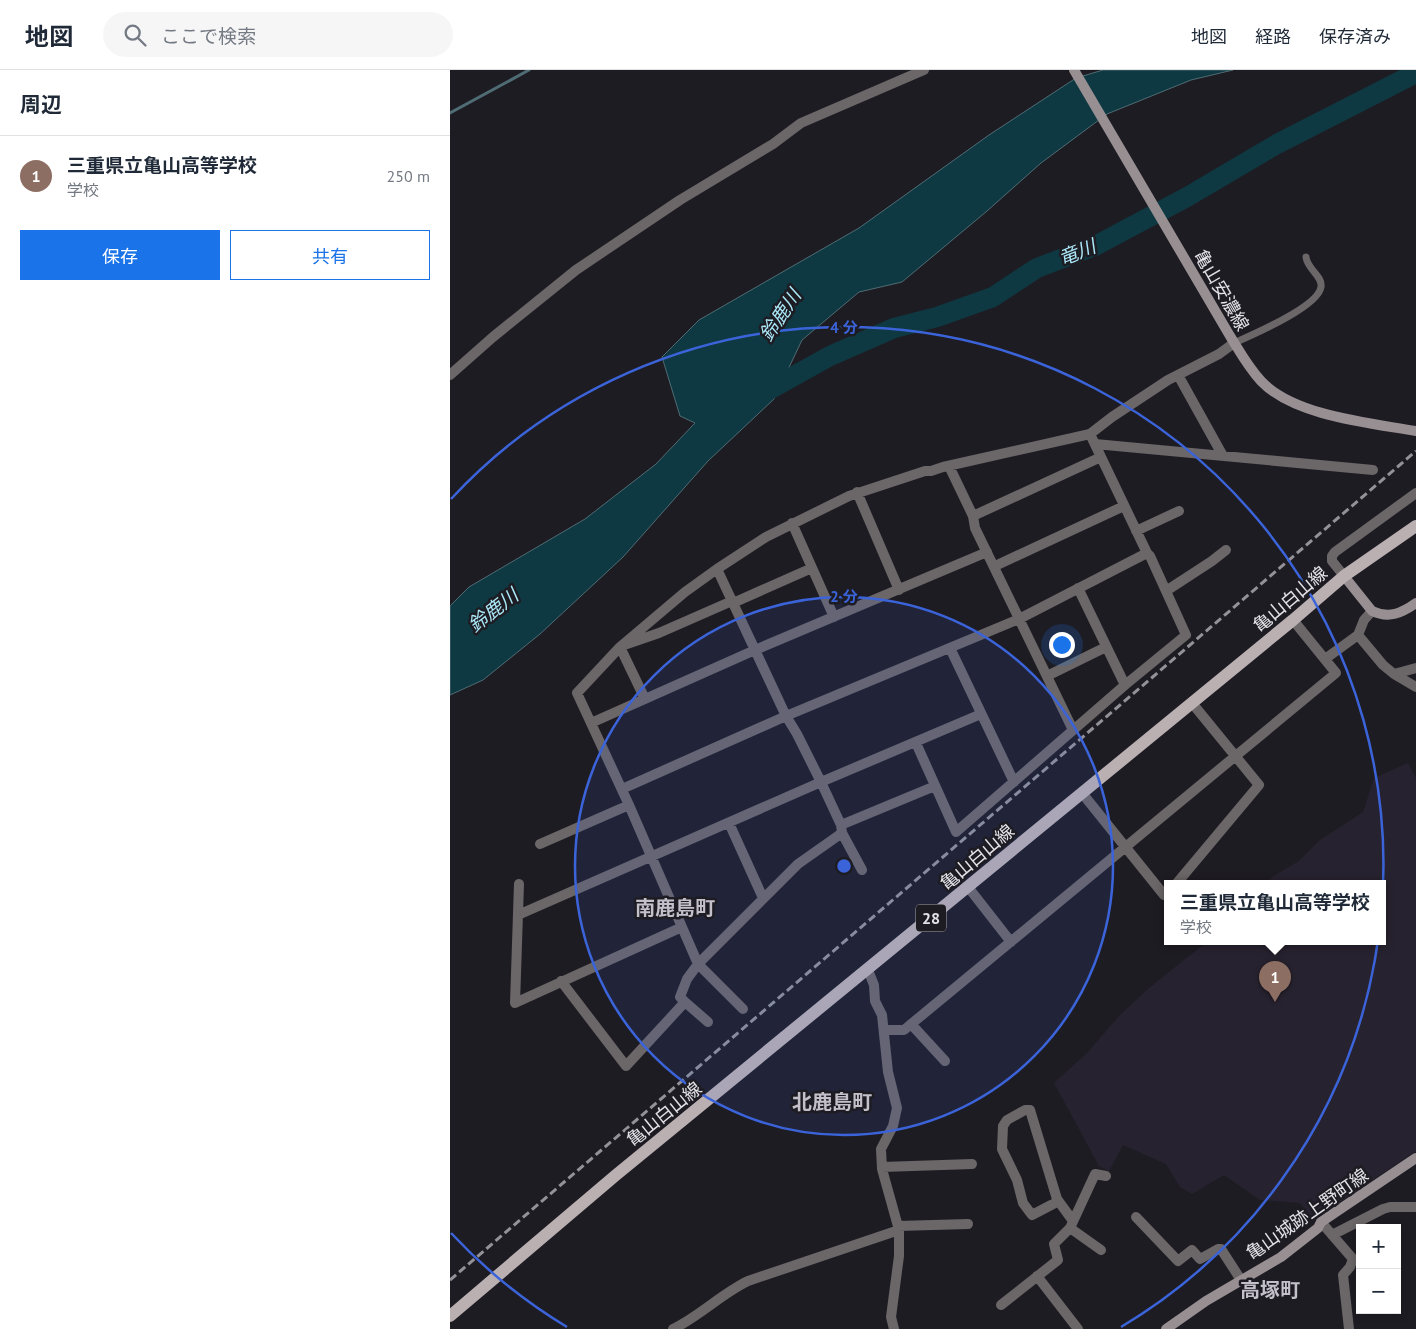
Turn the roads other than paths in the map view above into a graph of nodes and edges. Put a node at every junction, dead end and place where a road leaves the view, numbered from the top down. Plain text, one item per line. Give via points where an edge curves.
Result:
1 (924, 70) edge
2 (1074, 70) edge
3 (1306, 260) dead end
4 (1232, 340) junction
5 (1178, 374) junction
6 (450, 376) edge
7 (1413, 430) edge
8 (1092, 439) junction
9 (1223, 456) junction
10 (1101, 457) junction
11 (949, 466) junction
12 (1373, 470) dead end
13 (857, 492) junction
14 (1416, 493) edge
15 (1124, 506) junction
16 (1180, 511) dead end
17 (973, 516) junction
18 (792, 523) junction
19 (1416, 526) edge
20 (1136, 531) junction
21 (1226, 550) dead end
22 (987, 552) junction
23 (1146, 553) junction
24 (995, 566) junction
25 (812, 568) junction
26 (717, 569) junction
27 (1344, 576) junction
28 (1078, 588) junction
29 (899, 590) junction
30 (1166, 591) junction
31 (733, 602) junction
32 (1416, 603) edge
33 (1372, 610) junction
34 (834, 617) junction
35 (1019, 619) junction
36 (1293, 620) junction
37 (1358, 636) junction
38 (620, 646) junction
39 (1106, 647) junction
40 (950, 648) junction
41 (755, 650) junction
42 (1325, 659) junction
43 (1416, 668) edge
44 (1394, 674) junction
45 (1047, 676) junction
46 (1125, 685) junction
47 (1416, 687) edge
48 (645, 699) junction
49 (1192, 703) junction
50 (981, 714) junction
51 (786, 716) junction
52 (591, 723) junction
53 (1073, 730) junction
54 (916, 743) junction
55 (1234, 756) junction
56 (821, 782) junction
57 (1014, 782) junction
58 (935, 786) junction
59 (622, 789) junction
60 (1082, 793) junction
61 (629, 805) junction
62 (728, 823) junction
63 (841, 829) junction
64 (540, 844) dead end
65 (1126, 847) junction
66 (651, 856) junction
67 (862, 870) dead end
68 (1180, 880) edge
69 (519, 884) dead end
70 (968, 887) junction
71 (1164, 895) edge
72 (763, 898) junction
73 (518, 915) junction
74 (682, 927) junction
75 (1011, 942) junction
76 (698, 964) junction
77 (868, 970) junction
78 (561, 981) junction
79 (685, 1002) junction
80 (743, 1009) dead end
81 (708, 1022) dead end
82 (911, 1024) junction
83 (884, 1030) junction
84 (945, 1061) dead end
85 (1416, 1158) edge
86 (972, 1164) dead end
87 (882, 1167) junction
88 (1106, 1176) dead end
89 (1056, 1199) junction
90 (1416, 1207) edge
91 (1136, 1217) dead end
92 (1321, 1222) junction
93 (968, 1224) dead end
94 (1072, 1225) junction
95 (899, 1228) junction
96 (1332, 1235) junction
97 (1101, 1250) dead end
98 (1037, 1276) junction
99 (1241, 1280) junction
100 (1002, 1304) dead end
101 (450, 1316) edge
102 (688, 1326) edge
103 (673, 1329) edge
104 (894, 1329) edge
105 (1078, 1329) edge
106 (1166, 1329) edge
107 (1349, 1329) edge

1 - 6 street via 801,123 773,144 680,200 576,270
2 - 4 main road, 亀山安濃線
3 - 4 lane via 1320,281 1319,293 1286,319
4 - 5 street via 1219,354
4 - 7 main road, 亀山安濃線 via 1261,381 1292,403 1331,415
5 - 8 street via 1112,417
5 - 9 street
8 - 9 street
8 - 10 street
8 - 11 street
9 - 12 street
10 - 15 street
10 - 17 street
11 - 13 street
11 - 17 street
13 - 18 street
13 - 29 street
14 - 27 street via 1335,552 1332,561
15 - 20 street
15 - 24 street
16 - 20 street
17 - 22 street
18 - 25 street
18 - 26 street
19 - 27 main road, 亀山白山線 / 28
20 - 23 street
21 - 30 street
22 - 24 street
22 - 29 street
23 - 28 street
23 - 30 street
24 - 35 street
25 - 31 street
25 - 34 street
26 - 31 street
26 - 38 street
27 - 33 main road
27 - 36 main road, 亀山白山線 / 28
28 - 35 street
28 - 39 street
29 - 34 street
30 - 46 street via 1186,635
31 - 38 street
31 - 41 street
32 - 33 main road via 1393,615
33 - 37 street
34 - 41 street
35 - 40 street
35 - 45 street
36 - 42 street
36 - 49 main road, 亀山白山線 / 28
37 - 42 street
37 - 44 street
38 - 48 street
38 - 52 street via 577,693
39 - 45 street
39 - 46 street
40 - 50 street
40 - 51 street
41 - 48 street
41 - 51 street
42 - 55 street via 1336,673
43 - 44 street
44 - 47 street
45 - 53 street
46 - 53 street
48 - 52 street
49 - 55 street
49 - 60 main road, 亀山白山線 / 28
50 - 54 street
50 - 57 street
51 - 56 street
51 - 59 street
52 - 59 street
53 - 57 street
54 - 56 street
54 - 58 street
55 - 65 street
55 - 68 street via 1259,785
56 - 62 street
56 - 63 street
57 - 58 street via 956,832
58 - 63 street
59 - 61 street
60 - 65 street
60 - 70 main road, 亀山白山線 / 28
61 - 64 street
61 - 66 street
62 - 66 street
62 - 72 street
63 - 67 street
63 - 72 street
65 - 71 street
65 - 75 street
66 - 73 street
66 - 74 street
69 - 73 street
70 - 75 street
70 - 77 main road, 亀山白山線 / 28
72 - 76 street
73 - 78 street via 515,1003
74 - 76 street
74 - 78 street
75 - 82 street
76 - 79 street via 680,997
76 - 80 street
77 - 83 street
77 - 101 main road, 亀山白山線 / 28 via 616,1175
78 - 79 street via 626,1066
79 - 81 street
82 - 83 street via 904,1030
82 - 84 street
83 - 87 street via 884,1052 897,1108 893,1126 881,1149
85 - 92 main road, 亀山城跡上野町線
86 - 87 street
87 - 95 street
88 - 94 street via 1096,1174
89 - 89 street via 1030,1110 1025,1110 1003,1126 1002,1149 1017,1180 1023,1203 1032,1215 1055,1203
89 - 94 street
90 - 96 street via 1383,1209
91 - 99 street via 1178,1261 1192,1250 1200,1259 1221,1249
92 - 96 street
92 - 99 main road, 亀山城跡上野町線 via 1282,1257
93 - 95 street
94 - 97 street
94 - 98 street via 1054,1244 1058,1260
95 - 102 street via 735,1287
95 - 104 street via 891,1318
96 - 107 street via 1353,1259 1343,1274
98 - 100 street
98 - 105 street
99 - 106 main road, 亀山城跡上野町線
102 - 103 street

